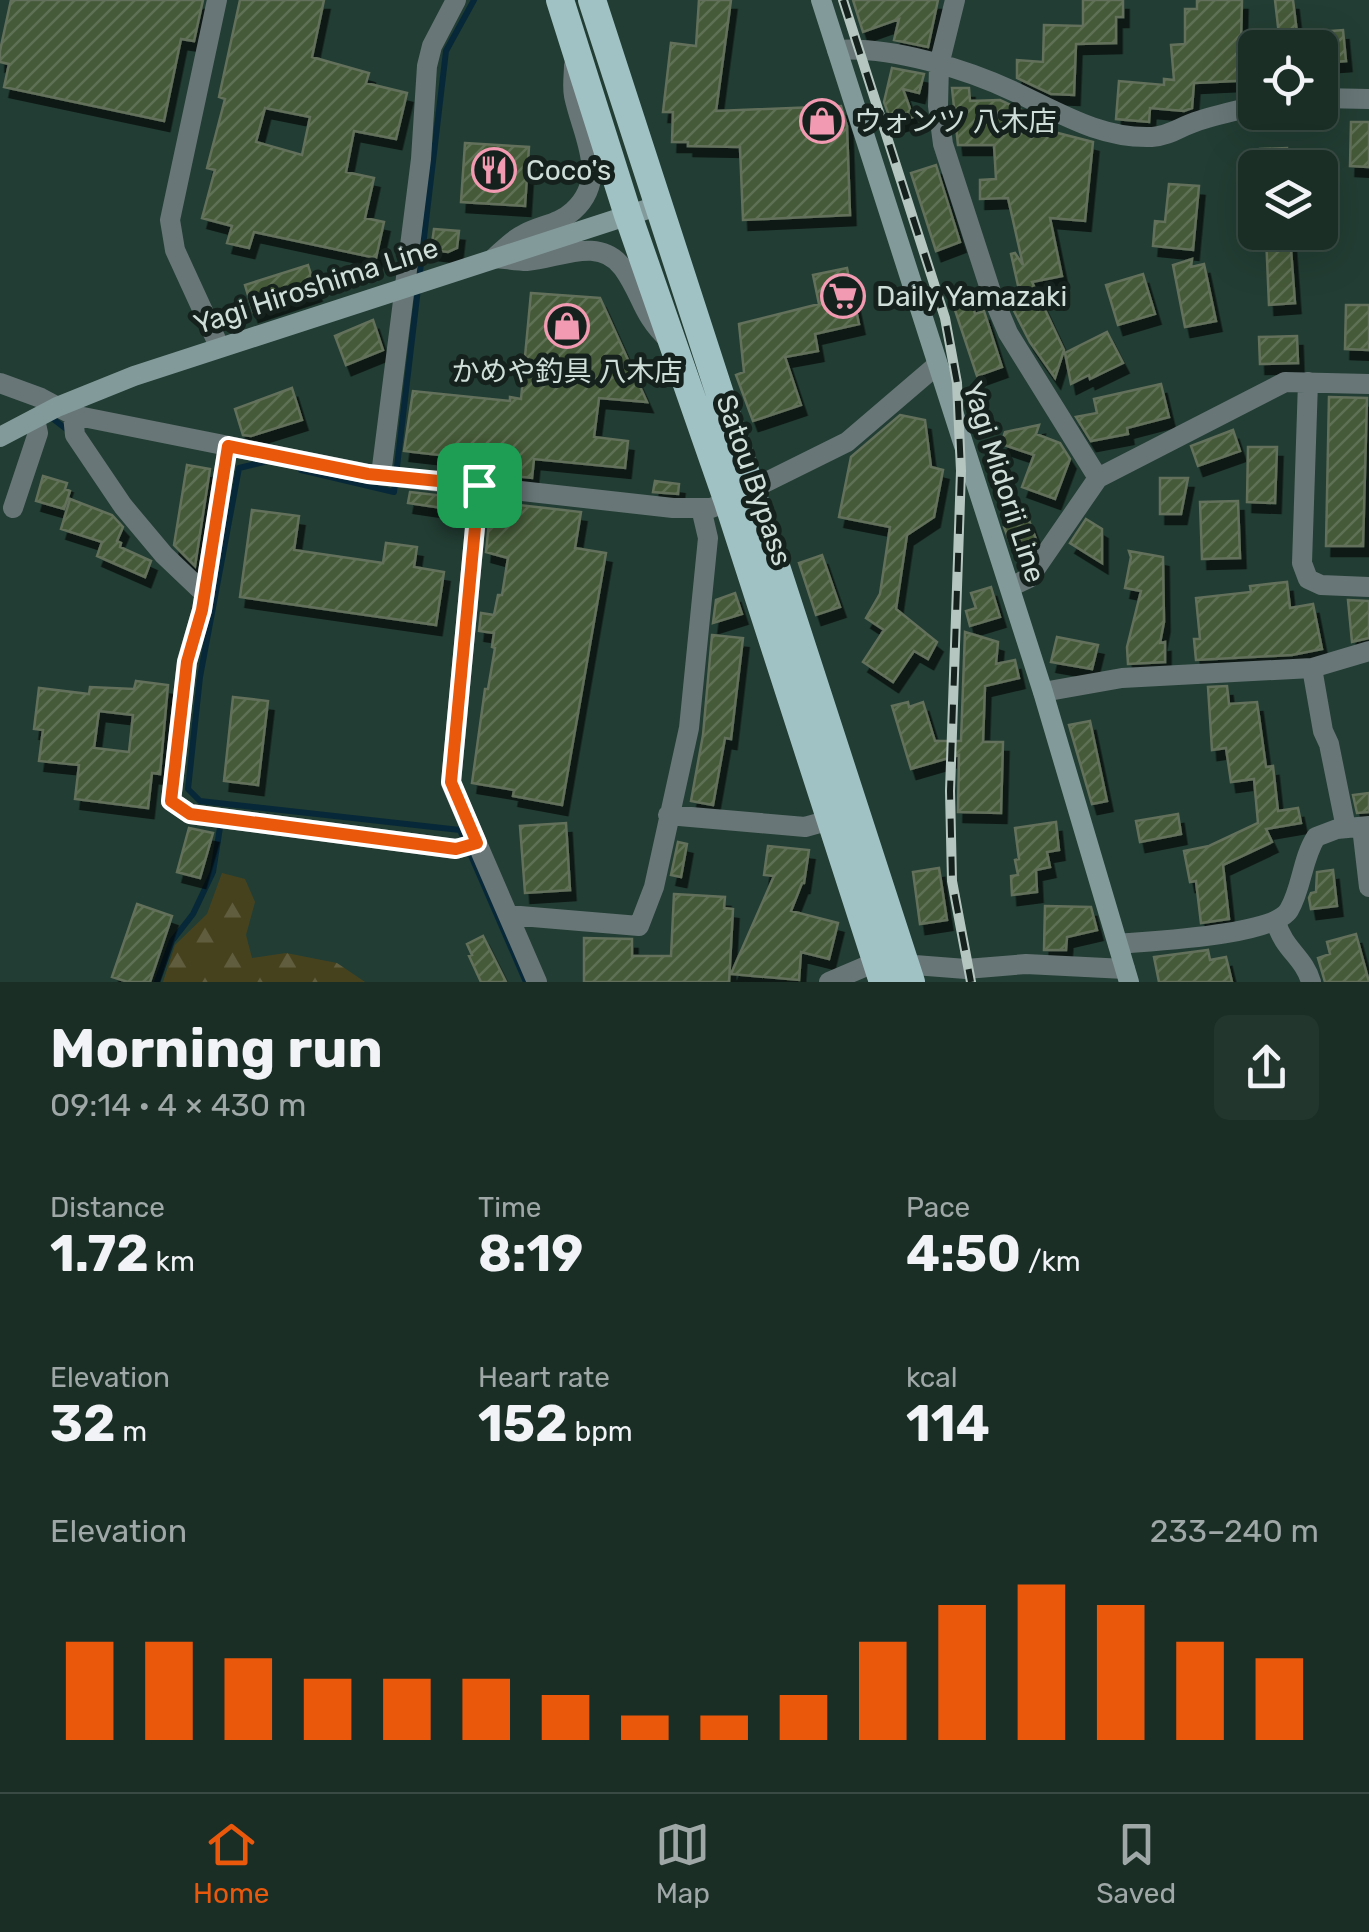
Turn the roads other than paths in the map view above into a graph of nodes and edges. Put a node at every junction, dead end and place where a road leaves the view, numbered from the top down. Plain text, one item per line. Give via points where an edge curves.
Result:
1 (216, 0) edge
2 (456, 0) edge
3 (560, 0) edge
4 (592, 0) edge
5 (821, 0) edge
6 (955, 0) edge
7 (574, 44) junction
8 (837, 50) junction
9 (939, 64) junction
10 (1338, 99) edge
11 (1369, 100) edge
12 (1238, 110) edge
13 (657, 206) junction
14 (628, 215) junction
15 (494, 258) junction
16 (406, 286) junction
17 (219, 346) junction
18 (674, 346) junction
19 (937, 365) junction
20 (1308, 382) junction
21 (0, 383) edge
22 (1369, 384) edge
23 (65, 411) junction
24 (35, 419) junction
25 (0, 438) edge
26 (228, 446) junction
27 (382, 476) junction
28 (1098, 478) junction
29 (479, 485) junction
30 (740, 495) junction
31 (12, 508) dead end
32 (700, 508) junction
33 (1010, 587) junction
34 (1369, 587) edge
35 (205, 594) junction
36 (1369, 651) edge
37 (1312, 668) junction
38 (1043, 692) junction
39 (668, 815) junction
40 (830, 820) junction
41 (1359, 827) edge
42 (477, 843) junction
43 (1369, 887) edge
44 (508, 914) junction
45 (1276, 922) junction
46 (1118, 944) junction
47 (880, 972) edge
48 (909, 974) edge
49 (1127, 976) edge
50 (537, 982) edge
51 (829, 982) edge
52 (1312, 982) edge

1 - 17 street via 170,220 175,250
2 - 16 street via 427,66
3 - 7 highway, Satou Bypass
4 - 13 highway, Satou Bypass
5 - 8 main road, Yagi Midorii Line
6 - 9 street
7 - 14 highway, Satou Bypass
7 - 15 street via 574,93 592,159 586,195 559,221 522,234
8 - 9 street
8 - 19 main road, Yagi Midorii Line
9 - 12 street via 1067,120 1118,133 1167,135
9 - 28 street via 944,144 992,295
10 - 11 street
13 - 14 main road, Yagi Hiroshima Line
13 - 30 highway, Satou Bypass
14 - 15 main road, Yagi Hiroshima Line
14 - 18 highway, Satou Bypass
15 - 16 main road, Yagi Hiroshima Line
15 - 18 street via 528,261 569,250 610,257 630,279 649,322
16 - 17 main road, Yagi Hiroshima Line
16 - 27 street
17 - 23 main road, Yagi Hiroshima Line
18 - 30 highway, Satou Bypass
19 - 30 street via 847,442
19 - 33 main road, Yagi Midorii Line
20 - 22 street
20 - 28 street via 1285,382
20 - 34 street via 1302,564 1308,579 1321,585
21 - 23 street
23 - 24 main road, Yagi Hiroshima Line
23 - 26 street
23 - 35 street via 123,506
24 - 25 main road, Yagi Hiroshima Line
24 - 31 street via 38,433
26 - 27 street
26 - 35 street
27 - 29 street
28 - 33 street via 1028,578
29 - 32 street
29 - 42 street via 451,782
30 - 32 street
30 - 40 highway, Satou Bypass
30 - 48 highway, Satou Bypass
32 - 39 street via 708,538 693,690
33 - 38 main road, Yagi Midorii Line
35 - 42 street via 187,662 171,801 190,814 456,849
36 - 37 street
37 - 38 street via 1122,678
37 - 41 street via 1323,731
38 - 46 main road, Yagi Midorii Line
39 - 40 street via 805,827
39 - 44 street via 639,926
40 - 47 highway, Satou Bypass
41 - 43 street
41 - 45 street via 1316,837 1289,911
42 - 44 street
44 - 50 street
45 - 46 street via 1214,936
45 - 52 street via 1282,942
46 - 49 main road, Yagi Midorii Line
47 - 48 street
47 - 51 street
48 - 49 street via 1026,964

